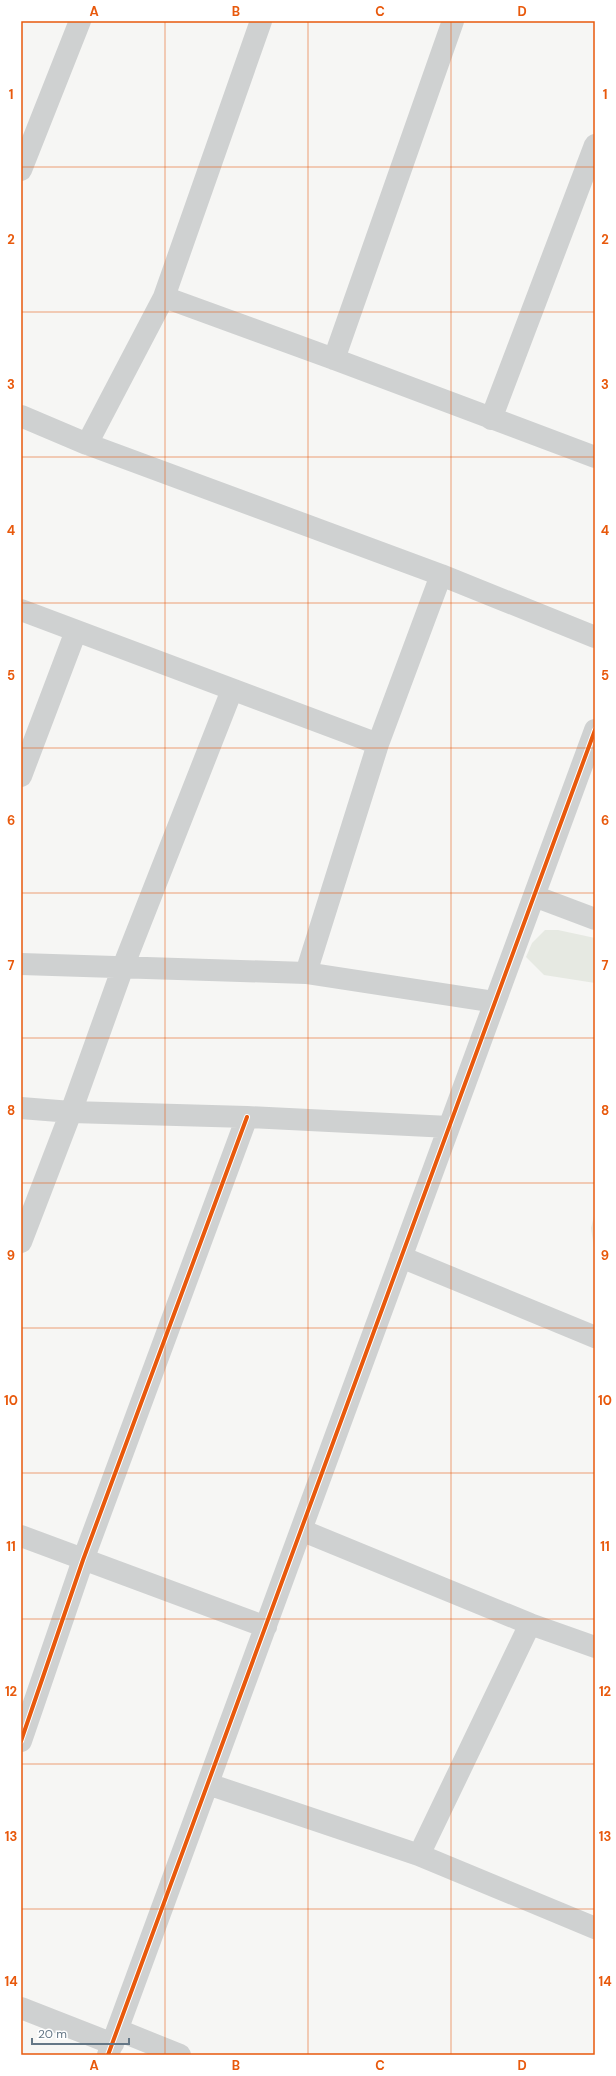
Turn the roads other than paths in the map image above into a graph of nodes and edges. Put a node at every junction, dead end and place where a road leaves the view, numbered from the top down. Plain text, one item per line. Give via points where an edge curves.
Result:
1 (80, 21) edge
2 (261, 21) edge
3 (453, 21) edge
4 (595, 145) edge
5 (21, 170) edge
6 (164, 297) junction
7 (334, 359) junction
8 (21, 416) edge
9 (491, 419) junction
10 (87, 444) junction
11 (595, 458) edge
12 (441, 575) junction
13 (21, 610) edge
14 (76, 631) junction
15 (595, 637) edge
16 (232, 690) junction
17 (595, 730) edge
18 (378, 744) junction
19 (21, 776) edge
20 (534, 896) junction
21 (595, 919) edge
22 (21, 964) edge
23 (123, 967) junction
24 (306, 973) junction
25 (495, 1002) junction
26 (21, 1108) edge
27 (71, 1112) junction
28 (247, 1117) junction
29 (449, 1128) junction
30 (21, 1242) edge
31 (401, 1257) junction
32 (595, 1337) edge
33 (301, 1530) junction
34 (21, 1536) edge
35 (83, 1560) junction
36 (530, 1624) junction
37 (266, 1627) junction
38 (595, 1647) edge
39 (21, 1741) edge
40 (208, 1784) junction
41 (419, 1856) junction
42 (595, 1928) edge
43 (21, 2008) edge
44 (113, 2043) edge
45 (180, 2055) edge

1 - 5 street
2 - 6 street
3 - 7 street
4 - 9 street
6 - 7 street
6 - 10 street
7 - 9 street
8 - 10 street
9 - 11 street
10 - 12 street
12 - 15 street
12 - 18 street
13 - 14 street
14 - 16 street
14 - 19 street
16 - 18 street
16 - 23 street
17 - 20 street
18 - 24 street
20 - 21 street
20 - 25 street
22 - 23 street
23 - 24 street
23 - 27 street
24 - 25 street
25 - 29 street
26 - 27 street
27 - 28 street
27 - 30 street
28 - 29 street
28 - 35 street
29 - 31 street
31 - 32 street
31 - 33 street
33 - 36 street
33 - 37 street
34 - 35 street
35 - 37 street
35 - 39 street
36 - 38 street
36 - 41 street
37 - 40 street
40 - 41 street
40 - 44 street
41 - 42 street
43 - 44 street
44 - 45 street

